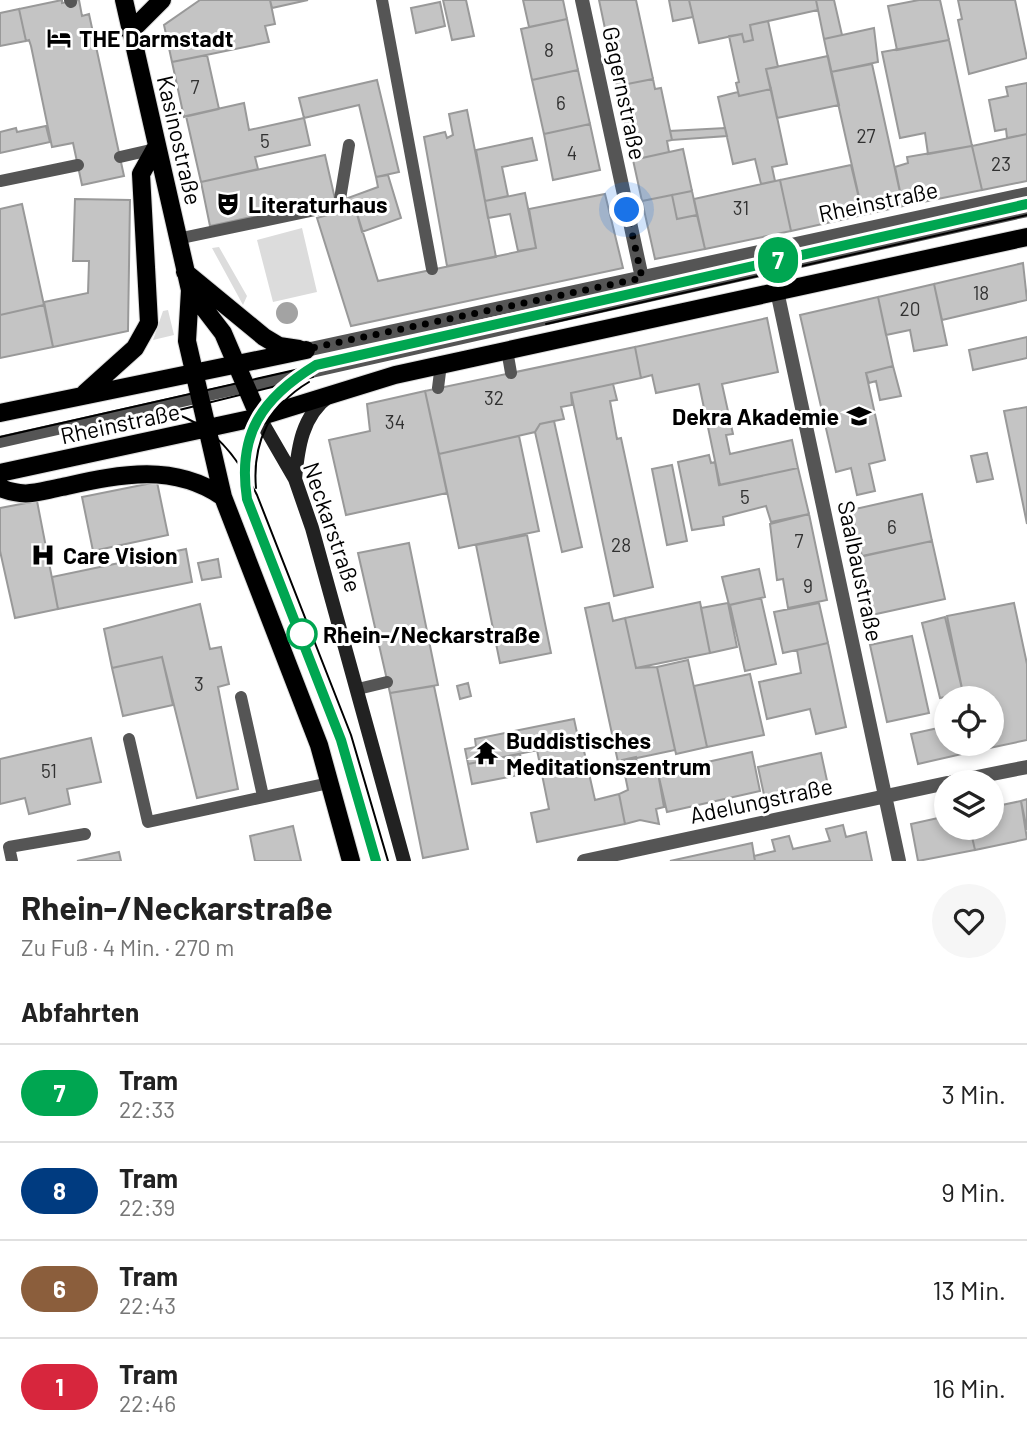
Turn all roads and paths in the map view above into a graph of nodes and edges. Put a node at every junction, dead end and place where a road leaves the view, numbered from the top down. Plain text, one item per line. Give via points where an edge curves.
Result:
1 (124, 0) edge
2 (162, 0) edge
3 (382, 0) edge
4 (582, 0) edge
5 (131, 32) junction
6 (349, 145) dead end
7 (155, 149) junction
8 (121, 162) dead end
9 (78, 165) dead end
10 (0, 181) edge
11 (1027, 194) edge
12 (1027, 211) edge
13 (1027, 237) edge
14 (177, 239) junction
15 (432, 269) dead end
16 (642, 278) junction
17 (187, 281) junction
18 (777, 291) junction
19 (440, 307) dead end
20 (443, 322) junction
21 (306, 350) junction
22 (506, 350) junction
23 (441, 364) junction
24 (236, 365) junction
25 (194, 373) junction
26 (512, 373) dead end
27 (246, 388) junction
28 (438, 388) dead end
29 (332, 394) junction
30 (79, 397) junction
31 (200, 398) junction
32 (0, 413) edge
33 (259, 417) junction
34 (206, 429) junction
35 (0, 442) edge
36 (0, 473) edge
37 (295, 479) junction
38 (0, 488) edge
39 (223, 497) junction
40 (387, 682) dead end
41 (358, 689) junction
42 (241, 697) dead end
43 (129, 739) dead end
44 (1027, 767) edge
45 (1004, 772) edge
46 (329, 783) junction
47 (934, 786) edge
48 (263, 796) junction
49 (886, 796) junction
50 (85, 834) dead end
51 (12, 861) edge
52 (351, 861) edge
53 (404, 861) edge
54 (584, 861) edge
55 (900, 861) edge

1 - 5 main road, Kasinostraße
2 - 5 main road
3 - 15 lane
4 - 16 street, Gagernstraße
5 - 7 main road, Kasinostraße
6 - 14 lane via 339,205
7 - 8 lane
7 - 14 main road, Kasinostraße
7 - 30 main road via 141,174 149,323 135,348
9 - 10 lane
11 - 16 street, Rheinstraße
12 - 27 lane, Rheinstraße
13 - 18 main road, Rheinstraße
14 - 17 main road, Kasinostraße
16 - 20 street, Rheinstraße
17 - 21 main road via 279,346
17 - 24 main road, Kasinostraße via 223,333
17 - 25 main road, Kasinostraße via 187,341
18 - 22 main road, Rheinstraße
18 - 49 street, Saalbaustraße
19 - 20 lane
20 - 21 street, Rheinstraße
21 - 24 main road, Rheinstraße
22 - 23 main road, Rheinstraße
22 - 26 lane
23 - 28 lane
23 - 29 main road, Rheinstraße
24 - 25 main road, Rheinstraße
24 - 27 main road, Kasinostraße
25 - 30 main road, Rheinstraße
25 - 31 main road, Kasinostraße
27 - 31 lane, Rheinstraße
27 - 33 main road, Kasinostraße
29 - 33 main road, Rheinstraße
29 - 37 main road via 318,404 302,432
30 - 32 main road, Rheinstraße
31 - 34 main road, Kasinostraße
31 - 35 lane, Rheinstraße
33 - 34 main road, Rheinstraße
33 - 37 main road, Neckarstraße
34 - 36 main road, Rheinstraße
34 - 39 main road
37 - 41 main road, Neckarstraße
38 - 39 main road via 20,495 133,472 175,477
39 - 46 main road via 300,693
40 - 41 lane
41 - 53 main road, Neckarstraße
42 - 48 lane
43 - 48 lane via 148,822
44 - 45 street, Adelungstraße
46 - 48 lane
46 - 52 main road
47 - 49 street, Adelungstraße
49 - 54 street, Adelungstraße
49 - 55 street, Saalbaustraße
50 - 51 lane via 9,848

